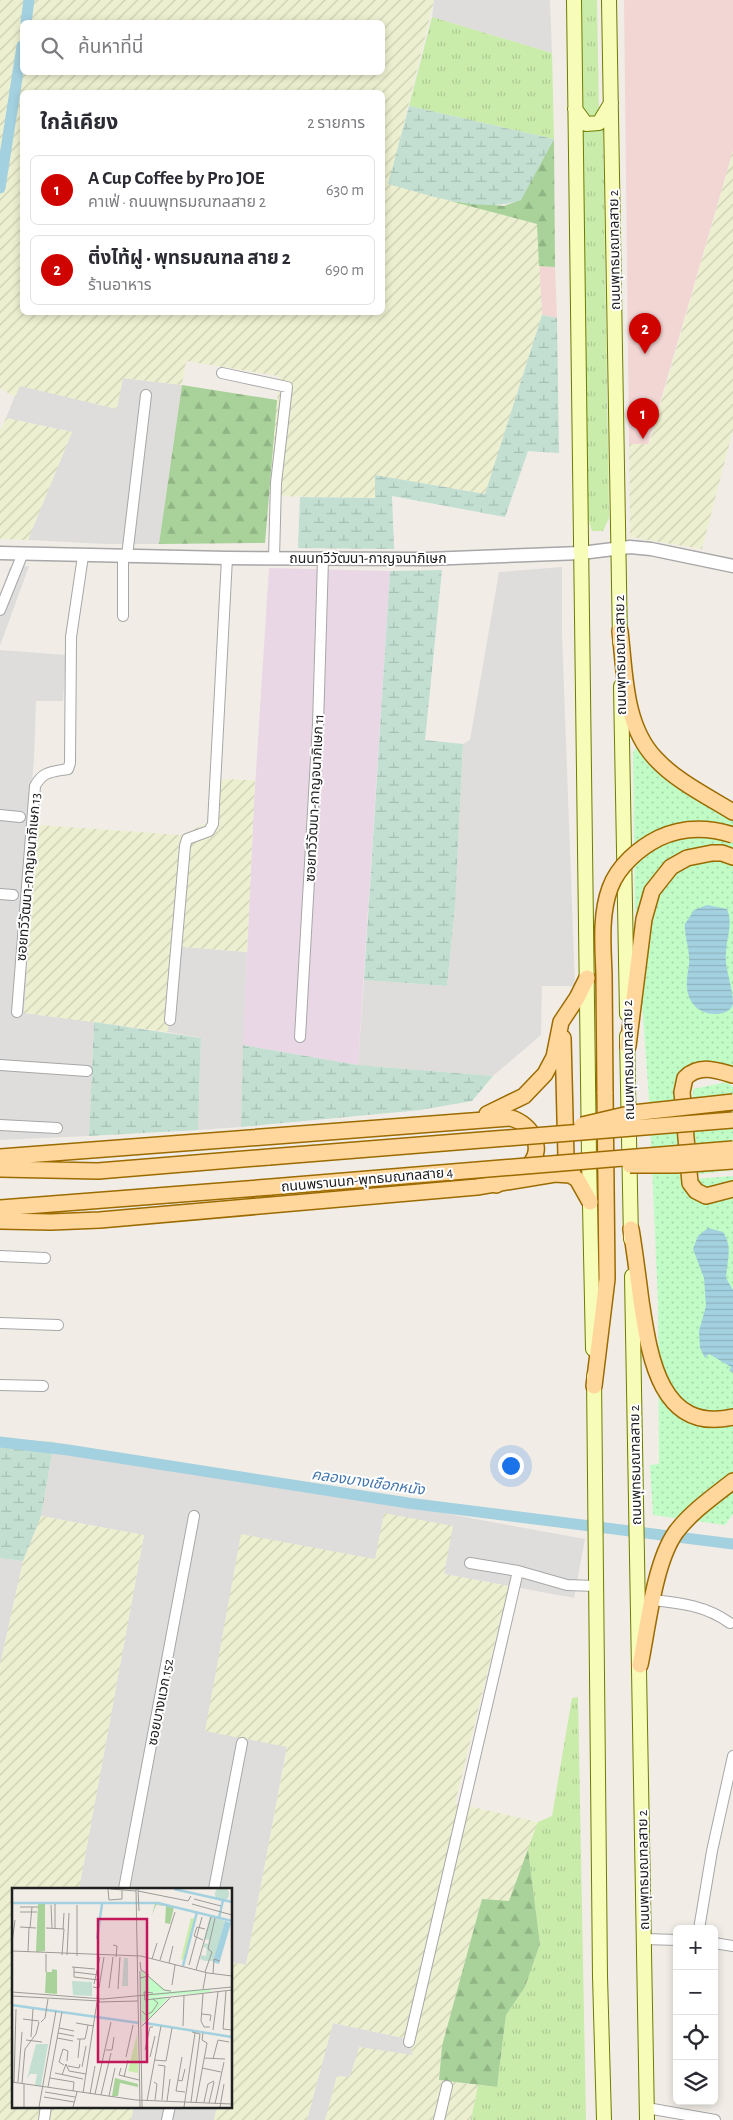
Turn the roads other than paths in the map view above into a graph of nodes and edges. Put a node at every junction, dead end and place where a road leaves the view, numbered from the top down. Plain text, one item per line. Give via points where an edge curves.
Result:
1 (574, 0) edge
2 (609, 0) edge
3 (611, 102) junction
4 (574, 109) junction
5 (222, 373) dead end
6 (146, 395) dead end
7 (618, 548) junction
8 (0, 552) edge
9 (581, 553) junction
10 (23, 554) junction
11 (83, 556) junction
12 (125, 556) junction
13 (227, 558) junction
14 (274, 558) junction
15 (323, 559) junction
16 (733, 566) edge
17 (0, 610) edge
18 (123, 616) dead end
19 (620, 631) junction
20 (733, 812) edge
21 (0, 815) edge
22 (20, 817) dead end
23 (733, 835) edge
24 (733, 857) edge
25 (0, 894) edge
26 (13, 895) dead end
27 (586, 978) junction
28 (17, 1012) dead end
29 (170, 1020) dead end
30 (562, 1022) junction
31 (300, 1037) dead end
32 (628, 1046) junction
33 (0, 1065) edge
34 (87, 1071) dead end
35 (733, 1075) edge
36 (733, 1102) edge
37 (733, 1120) edge
38 (452, 1122) junction
39 (0, 1125) edge
40 (57, 1128) dead end
41 (550, 1134) junction
42 (733, 1149) edge
43 (0, 1157) edge
44 (585, 1161) junction
45 (733, 1161) edge
46 (676, 1165) junction
47 (0, 1169) edge
48 (733, 1170) edge
49 (574, 1178) junction
50 (496, 1184) junction
51 (733, 1189) edge
52 (590, 1202) junction
53 (0, 1208) edge
54 (0, 1221) edge
55 (631, 1229) junction
56 (0, 1256) edge
57 (45, 1258) dead end
58 (0, 1323) edge
59 (58, 1326) dead end
60 (0, 1385) edge
61 (43, 1386) dead end
62 (594, 1386) junction
63 (733, 1417) edge
64 (733, 1480) edge
65 (194, 1516) dead end
66 (470, 1563) dead end
67 (518, 1571) junction
68 (596, 1586) junction
69 (653, 1600) junction
70 (730, 1623) dead end
71 (640, 1665) junction
72 (242, 1743) dead end
73 (733, 1756) edge
74 (124, 1888) edge
75 (214, 1888) edge
76 (700, 1925) edge
77 (645, 1939) junction
78 (673, 1940) edge
79 (718, 1944) edge
80 (733, 1946) edge
81 (408, 2042) dead end
82 (447, 2086) dead end
83 (647, 2114) edge
84 (439, 2120) edge
85 (604, 2120) edge
86 (715, 2120) edge

1 - 4 main road
2 - 3 main road, ถนนพุทธมณฑลสาย 2
3 - 4 main road via 599,122 592,125 586,124
3 - 7 main road, ถนนพุทธมณฑลสาย 2
4 - 9 main road
5 - 14 street via 287,387 276,483
6 - 12 street
7 - 9 street, ถนนทวีวัฒนา-กาญจนาภิเษก
7 - 16 street, ถนนทวีวัฒนา-กาญจนาภิเษก via 650,549
7 - 19 main road, ถนนพุทธมณฑลสาย 2
8 - 10 street, ถนนทวีวัฒนา-กาญจนาภิเษก
9 - 15 street, ถนนทวีวัฒนา-กาญจนาภิเษก
9 - 27 main road
10 - 11 street, ถนนทวีวัฒนา-กาญจนาภิเษก
10 - 17 street
11 - 12 street, ถนนทวีวัฒนา-กาญจนาภิเษก
11 - 28 street, ซอยทวีวัฒนา-กาญจนาภิเษก 13 via 72,637 70,763 68,770 46,772 35,786
12 - 13 street, ถนนทวีวัฒนา-กาญจนาภิเษก
12 - 18 street
13 - 14 street, ถนนทวีวัฒนา-กาญจนาภิเษก
13 - 29 street via 213,824 209,831 187,840 185,846
14 - 15 street, ถนนทวีวัฒนา-กาญจนาภิเษก
15 - 31 street, ซอยทวีวัฒนา-กาญจนาภิเษก 11 via 318,724
19 - 20 main road via 628,699 644,744 674,775
19 - 32 main road, ถนนพุทธมณฑลสาย 2
21 - 22 street
23 - 62 main road, bridge via 695,828 668,834 640,849 617,873 610,886 603,922 607,1260
24 - 32 main road via 708,853 679,862 664,873 652,891 644,918
25 - 26 street
27 - 30 main road
27 - 52 main road
30 - 38 main road via 551,1062 532,1089 516,1102 493,1113
30 - 49 main road via 566,1157
32 - 55 main road, ถนนพุทธมณฑลสาย 2
33 - 34 street
35 - 51 main road via 696,1070 685,1078 682,1092 692,1188 706,1196
36 - 41 main road, bridge via 633,1113
37 - 41 main road, bridge
38 - 43 main road
38 - 50 main road via 511,1118 530,1130 535,1145 532,1162 518,1174
39 - 40 street
41 - 47 main road, bridge via 98,1171
42 - 44 main road, ถนนพรานนก-พุทธมณฑลสาย 4, bridge
44 - 46 main road, bridge via 631,1166
44 - 53 main road, ถนนพรานนก-พุทธมณฑลสาย 4, bridge
45 - 46 main road, bridge
46 - 48 main road, bridge
49 - 50 main road via 555,1174
49 - 52 main road
50 - 54 main road via 100,1220
52 - 62 main road
55 - 63 main road via 647,1338 659,1381 672,1399 688,1412 712,1419
55 - 71 main road, ถนนพุทธมณฑลสาย 2
56 - 57 street
58 - 59 street
60 - 61 street
62 - 68 main road
64 - 69 main road via 680,1527 665,1553
65 - 74 street, ซอยบางแวก 152
66 - 67 street
67 - 68 street via 567,1585
67 - 81 street
68 - 85 main road
69 - 70 street via 693,1605
69 - 71 main road
71 - 77 main road, ถนนพุทธมณฑลสาย 2
72 - 75 street
73 - 76 street
77 - 78 street
77 - 83 main road, ถนนพุทธมณฑลสาย 2
79 - 80 street
82 - 84 street
83 - 86 street

